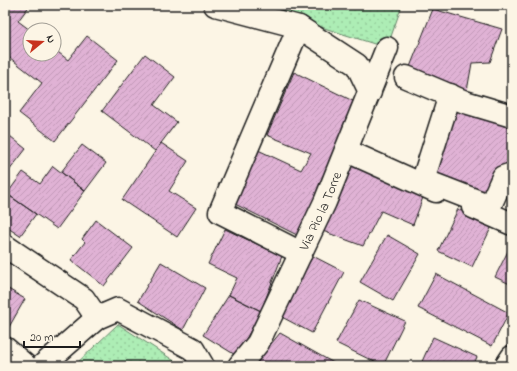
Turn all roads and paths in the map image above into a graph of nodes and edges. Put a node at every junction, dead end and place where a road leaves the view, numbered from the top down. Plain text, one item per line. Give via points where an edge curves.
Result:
1 (215, 5) edge
2 (299, 27) junction
3 (387, 48) dead end
4 (406, 77) dead end
5 (370, 92) junction
6 (450, 95) junction
7 (512, 116) edge
8 (347, 151) junction
9 (512, 174) edge
10 (512, 224) edge
11 (5, 246) edge
12 (301, 253) junction
13 (97, 318) junction
14 (5, 349) edge
15 (512, 357) edge
16 (26, 366) edge
17 (42, 366) edge
18 (203, 366) edge
19 (239, 366) edge
20 (506, 366) edge

1 - 2 street
2 - 5 street via 357,65
2 - 12 street via 220,212
3 - 5 street, Via Pio la Torre
4 - 6 street
5 - 8 street, Via Pio la Torre
6 - 7 street via 464,102
6 - 9 street via 423,180 490,206 503,177
8 - 10 street
8 - 12 street, Via Pio la Torre
11 - 13 street via 84,298
12 - 19 street, Via Pio la Torre via 258,343
13 - 17 street
13 - 18 street via 118,309 193,349
14 - 16 street
15 - 20 street

